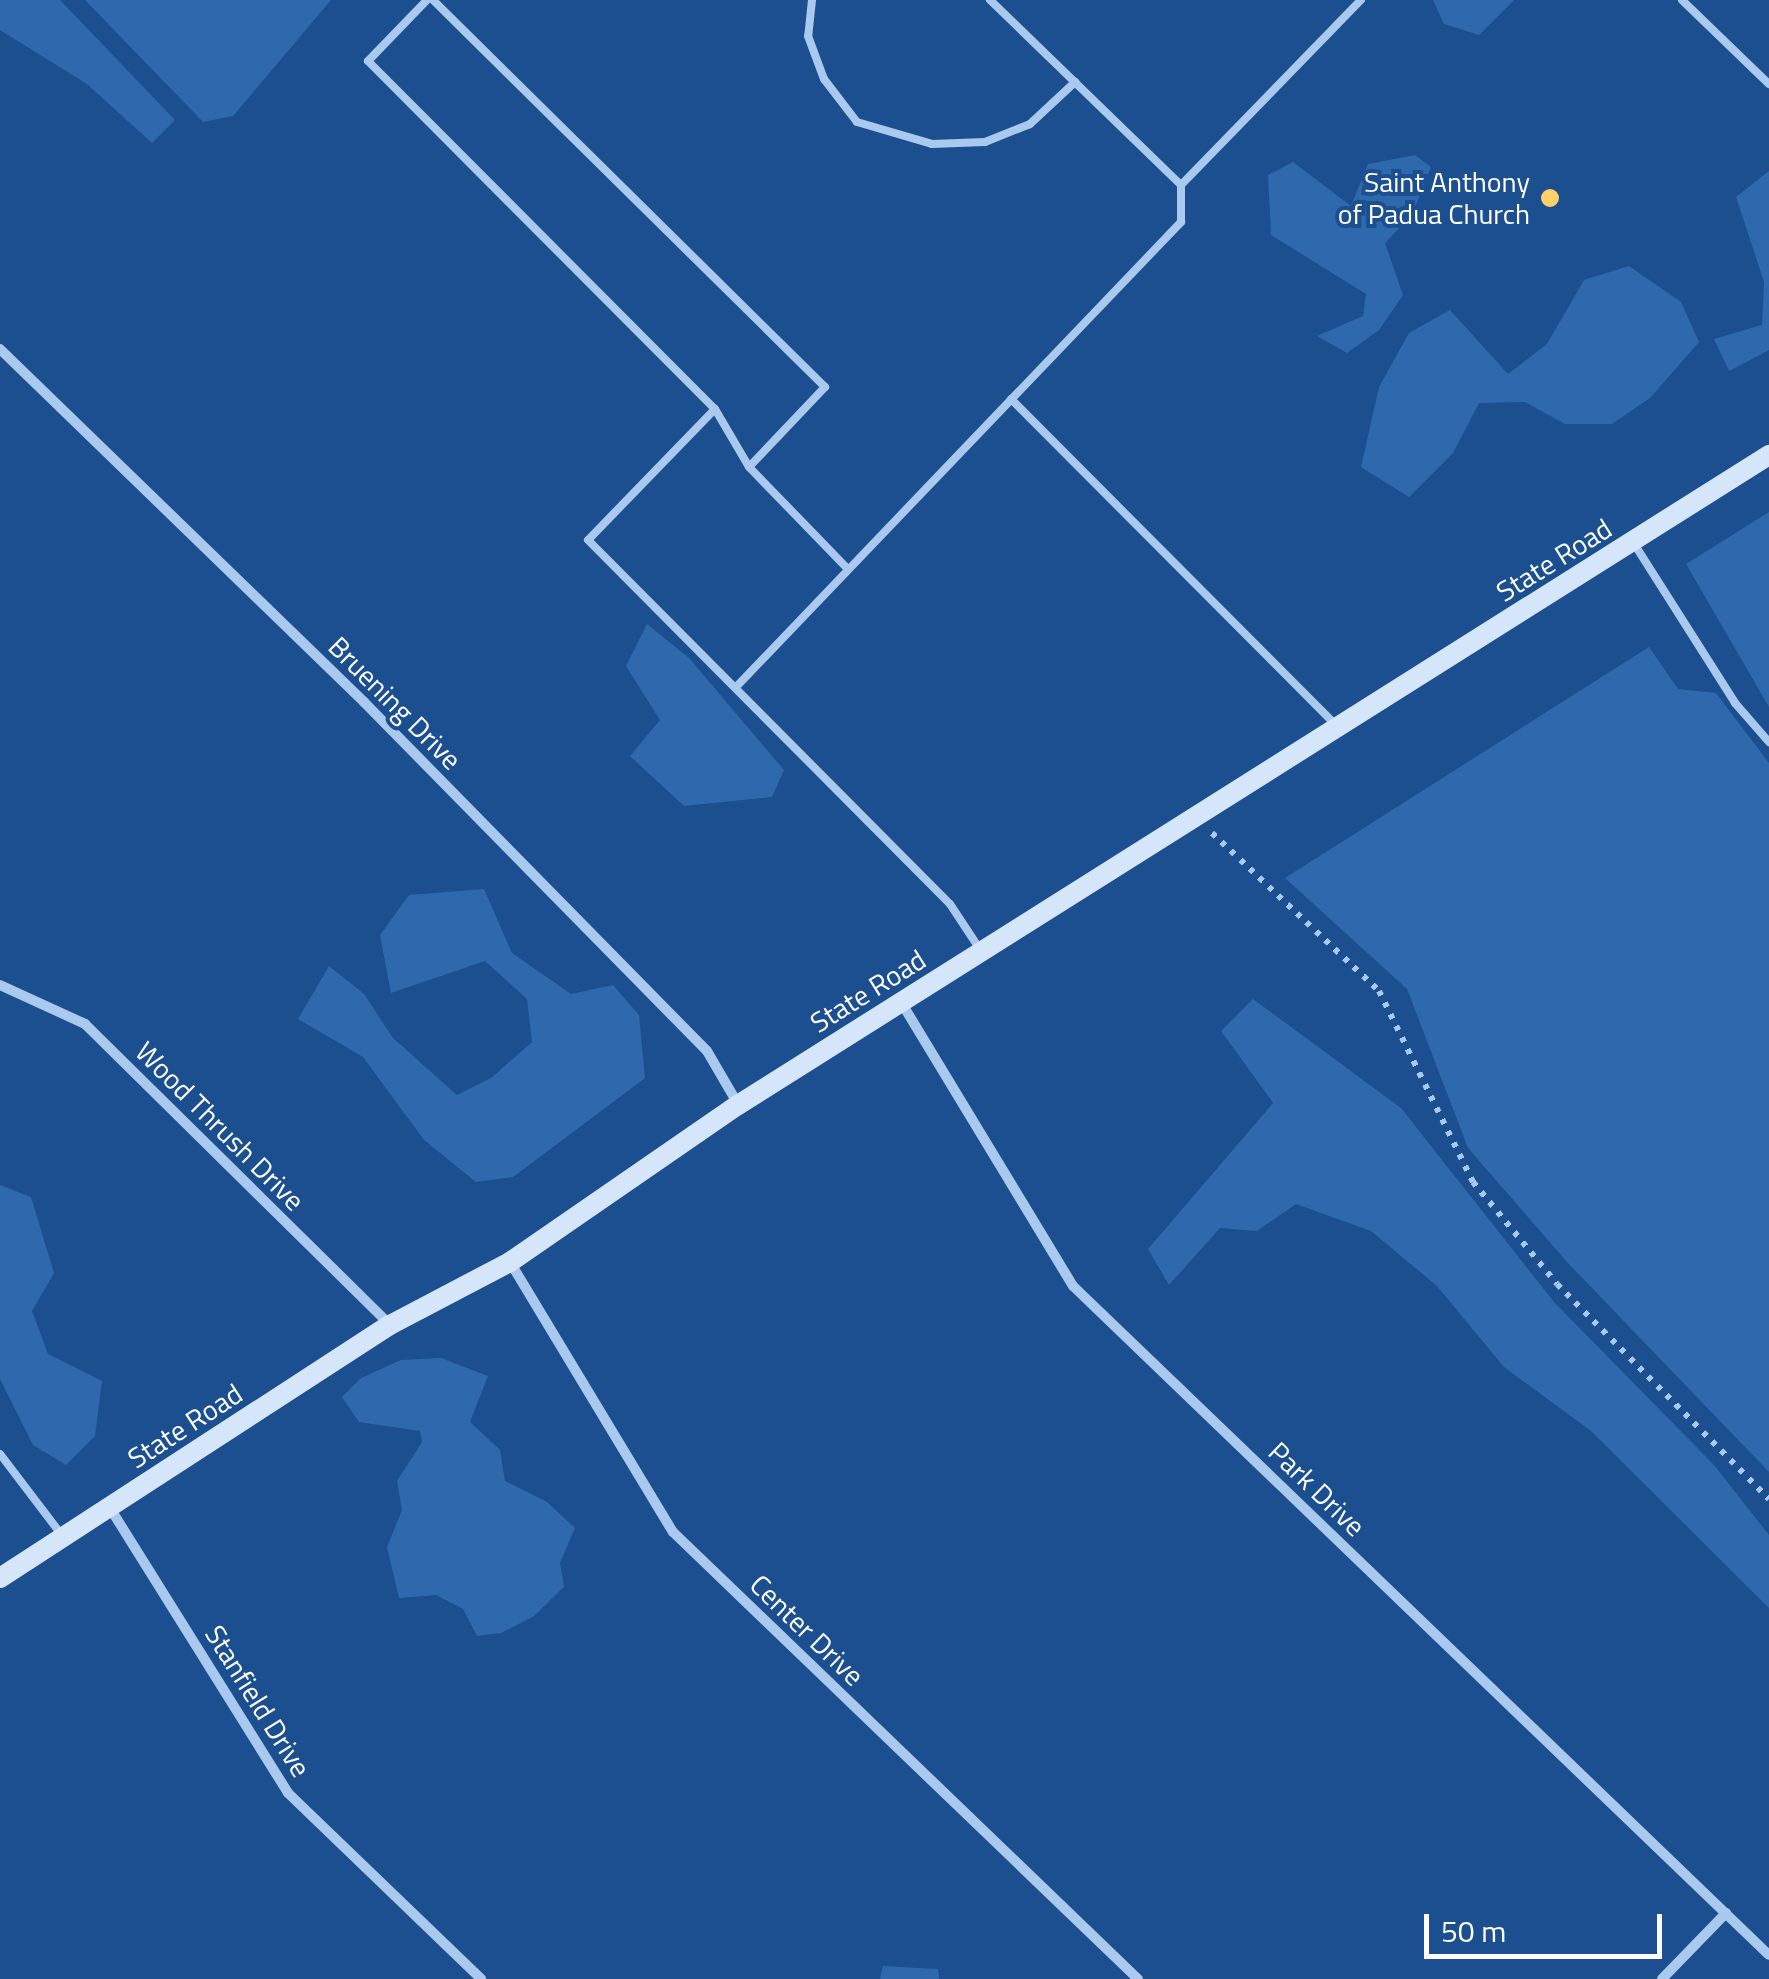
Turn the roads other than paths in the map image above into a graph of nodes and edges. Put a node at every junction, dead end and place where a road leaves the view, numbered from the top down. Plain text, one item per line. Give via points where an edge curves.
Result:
1 (430, 0) edge
2 (812, 0) edge
3 (990, 0) edge
4 (1361, 0) edge
5 (1682, 0) edge
6 (1074, 82) junction
7 (1769, 84) edge
8 (1182, 185) junction
9 (0, 349) edge
10 (1011, 399) junction
11 (716, 409) junction
12 (1769, 455) edge
13 (748, 468) junction
14 (1633, 542) junction
15 (848, 568) junction
16 (738, 685) junction
17 (1340, 728) junction
18 (1769, 742) edge
19 (982, 952) junction
20 (0, 985) edge
21 (901, 1002) junction
22 (738, 1105) junction
23 (510, 1262) junction
24 (390, 1326) junction
25 (0, 1454) edge
26 (110, 1508) junction
27 (63, 1538) junction
28 (0, 1578) edge
29 (1726, 1913) junction
30 (1769, 1955) edge
31 (481, 1979) edge
32 (1138, 1979) edge
33 (1662, 1979) edge

1 - 11 lane via 368,61
1 - 13 lane via 826,386
2 - 6 lane via 808,36 824,78 857,122 932,144 985,142 1030,124
3 - 6 lane
4 - 8 lane
5 - 7 lane
6 - 8 lane
8 - 10 lane via 1181,222
9 - 22 street, Bruening Drive via 364,702 708,1051
10 - 15 lane
10 - 17 lane
11 - 13 lane
11 - 16 lane via 588,540
12 - 14 main road, State Road
13 - 15 lane
14 - 17 main road, State Road
14 - 18 lane via 1735,703
15 - 16 lane
16 - 19 lane via 950,904
17 - 19 main road, State Road
19 - 21 main road, State Road
20 - 24 street, Wood Thrush Drive via 85,1024
21 - 22 main road, State Road
21 - 29 street, Park Drive via 1072,1286
22 - 23 main road, State Road
23 - 24 main road, State Road
23 - 32 street, Center Drive via 672,1532
24 - 26 main road, State Road
25 - 27 lane
26 - 27 main road, State Road
26 - 31 street, Stanfield Drive via 288,1793
27 - 28 main road, State Road
29 - 30 street, Park Drive
29 - 33 street

